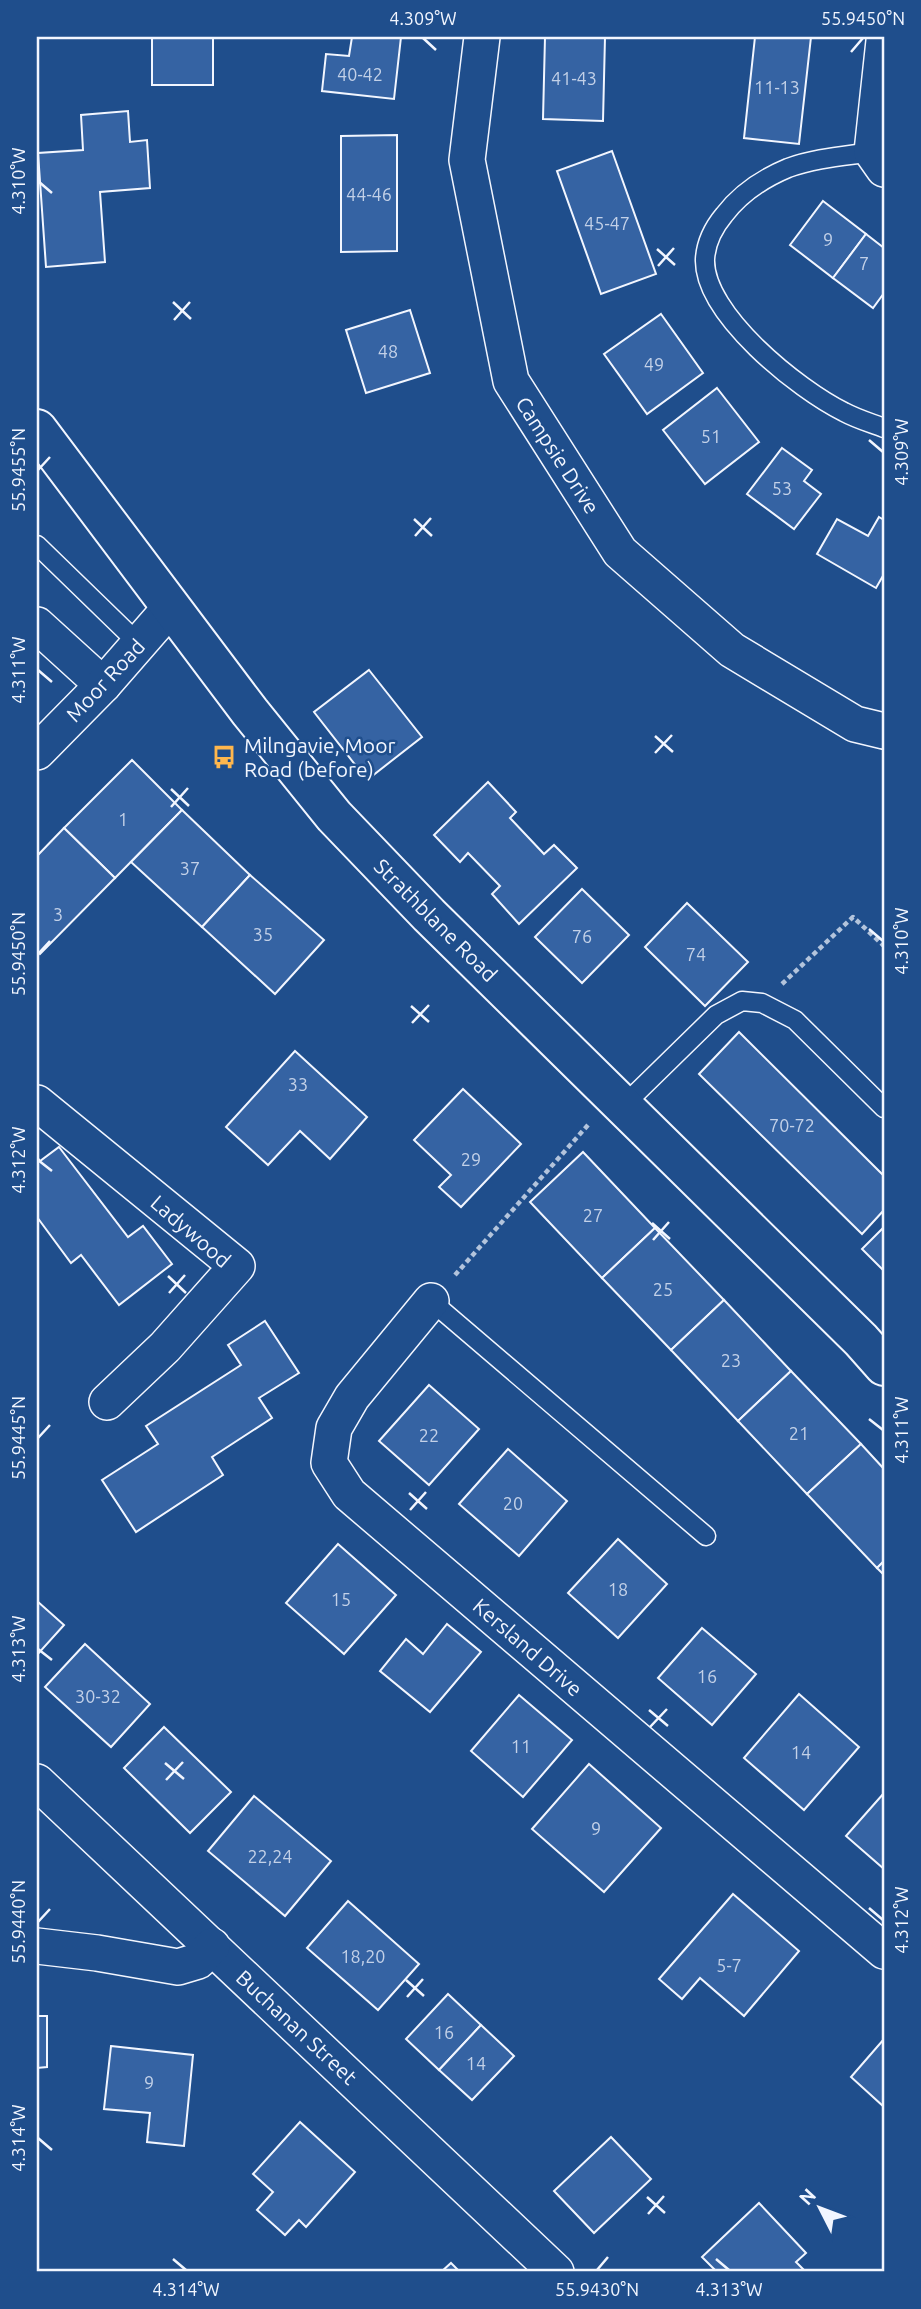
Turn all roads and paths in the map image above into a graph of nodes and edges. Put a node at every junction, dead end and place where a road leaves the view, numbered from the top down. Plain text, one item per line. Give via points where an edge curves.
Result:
1 (482, 37) edge
2 (884, 41) edge
3 (878, 160) edge
4 (884, 428) edge
5 (37, 429) edge
6 (37, 545) edge
7 (172, 607) junction
8 (37, 625) edge
9 (139, 644) junction
10 (103, 685) junction
11 (884, 731) edge
12 (37, 752) edge
13 (884, 946) edge
14 (762, 1003) junction
15 (619, 1100) junction
16 (37, 1103) edge
17 (884, 1108) edge
18 (431, 1301) junction
19 (884, 1366) edge
20 (107, 1402) dead end
21 (706, 1535) dead end
22 (37, 1782) edge
23 (37, 1946) edge
24 (212, 1947) junction
25 (884, 1951) edge
26 (556, 2272) edge

1 - 11 street, Campsie Drive via 467,160 511,381 620,552 732,650 855,724
2 - 3 street
3 - 4 lane via 816,160 766,180 729,207 709,239 705,259 723,311 765,355 846,414
5 - 7 main road, Strathblane Road
6 - 9 lane
7 - 9 street, Moor Road
7 - 15 main road, Strathblane Road via 334,816
8 - 10 street
9 - 10 street, Moor Road
10 - 12 street, Moor Road
13 - 14 path via 853,917
14 - 15 lane via 742,1001 716,1015
14 - 17 lane via 795,1020
15 - 18 path
15 - 19 main road, Strathblane Road
16 - 20 street, Ladywood via 237,1266 165,1347
18 - 21 lane
18 - 25 street, Kersland Drive via 352,1398 334,1428 329,1463 349,1494
22 - 24 street, Buchanan Street
23 - 24 street via 178,1967 198,1961
24 - 26 street, Buchanan Street

